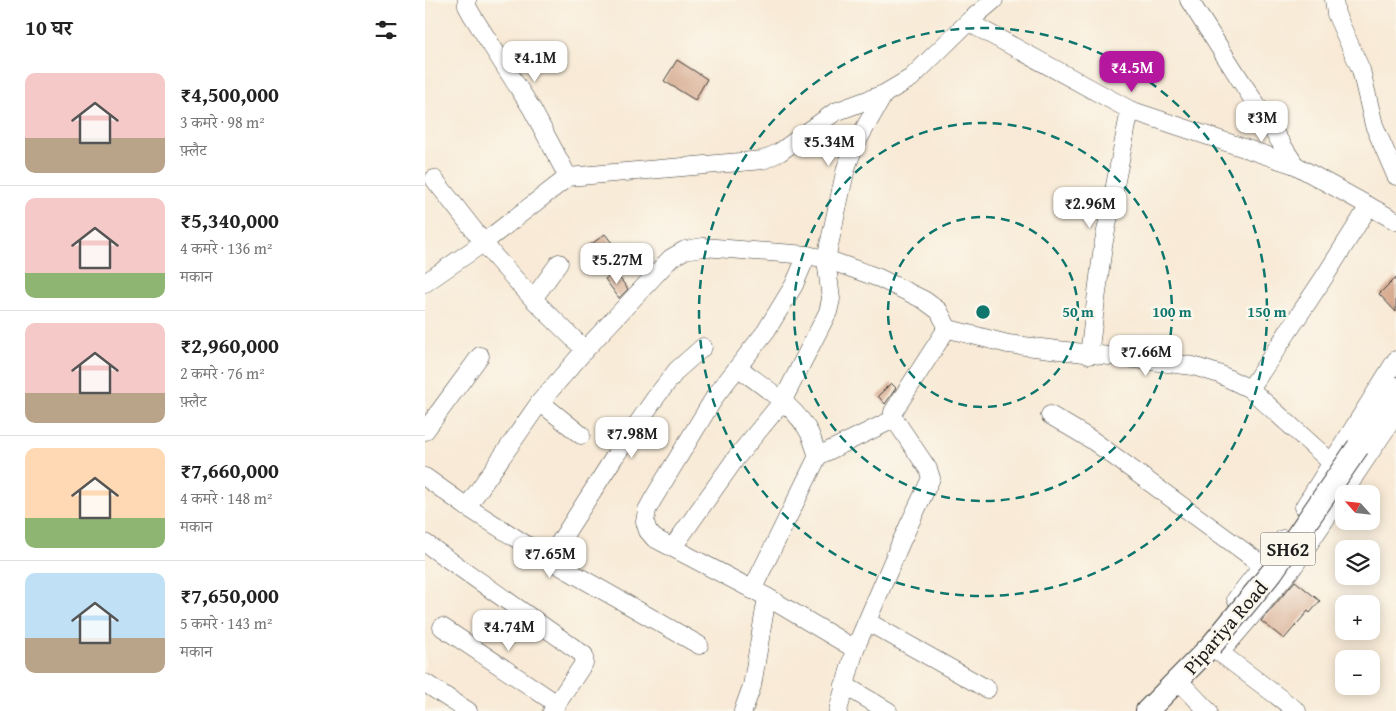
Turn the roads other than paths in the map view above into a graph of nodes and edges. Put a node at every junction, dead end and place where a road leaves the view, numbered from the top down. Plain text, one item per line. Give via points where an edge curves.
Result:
1 (467, 0) edge
2 (994, 0) edge
3 (1189, 0) edge
4 (1333, 0) edge
5 (968, 22) junction
6 (884, 94) junction
7 (1130, 110) junction
8 (1295, 165) junction
9 (1396, 176) edge
10 (569, 177) junction
11 (434, 179) dead end
12 (1369, 206) junction
13 (1396, 221) edge
14 (483, 243) junction
15 (807, 255) junction
16 (826, 260) junction
17 (559, 263) dead end
18 (425, 283) edge
19 (533, 299) junction
20 (945, 328) junction
21 (703, 347) dead end
22 (585, 350) junction
23 (1089, 355) junction
24 (480, 356) dead end
25 (1396, 360) edge
26 (739, 368) junction
27 (1250, 388) junction
28 (1396, 388) edge
29 (540, 402) junction
30 (782, 402) junction
31 (1396, 414) edge
32 (1049, 415) dead end
33 (894, 419) junction
34 (425, 430) edge
35 (581, 435) dead end
36 (818, 456) junction
37 (1332, 463) junction
38 (425, 477) edge
39 (1353, 479) junction
40 (467, 507) junction
41 (425, 543) edge
42 (673, 548) junction
43 (549, 559) junction
44 (1262, 565) junction
45 (1282, 580) junction
46 (760, 594) junction
47 (868, 622) junction
48 (442, 627) dead end
49 (699, 645) dead end
50 (1211, 646) junction
51 (855, 649) junction
52 (1178, 680) junction
53 (425, 683) edge
54 (844, 685) junction
55 (987, 689) dead end
56 (555, 708) edge
57 (468, 711) edge
58 (743, 711) edge
59 (838, 711) edge
60 (888, 711) edge
61 (1147, 711) edge
62 (1208, 711) edge
63 (1297, 711) edge

1 - 10 street via 472,15 532,109
2 - 5 street
3 - 8 street
4 - 9 street via 1361,70 1374,125
5 - 6 street via 911,78
5 - 7 street
6 - 10 street via 835,112 780,152 763,160
6 - 16 street via 846,168
7 - 8 street
7 - 23 street via 1103,246
8 - 12 street
10 - 14 street
11 - 14 street
12 - 13 street
12 - 27 street
14 - 18 street
14 - 19 street
15 - 16 street
15 - 22 street via 703,246 685,250 671,258
15 - 26 street via 789,293
16 - 20 street via 879,278 932,305 944,319
16 - 30 street via 831,299 828,312
17 - 19 street
19 - 22 street
20 - 23 street via 1008,344
20 - 33 street via 893,412
21 - 43 street via 677,370 656,397
22 - 29 street
23 - 27 street via 1193,366
24 - 34 street
25 - 37 street
26 - 30 street
26 - 42 street via 716,395 647,510 645,522 648,531
27 - 37 street
28 - 50 main road, Pipariya Road / SH62, bridge via 1346,467 1272,572
29 - 35 street
29 - 40 street
30 - 36 street via 803,423
30 - 42 street via 736,458
31 - 39 street
32 - 44 street via 1092,440
33 - 36 street
33 - 47 street via 931,478
36 - 46 street
37 - 39 street
37 - 44 street
38 - 40 street
39 - 45 street
40 - 43 street
41 - 56 street via 584,655 584,663
42 - 46 street
43 - 49 street
44 - 45 street
44 - 50 street via 1211,631
45 - 50 street via 1225,647
46 - 51 street
46 - 58 street via 752,686
47 - 51 street
47 - 55 street
48 - 56 street
50 - 52 main road, Pipariya Road / SH62
50 - 63 street
51 - 54 street
52 - 61 main road, Pipariya Road / SH62
52 - 62 street
53 - 57 street
54 - 59 street
54 - 60 street

